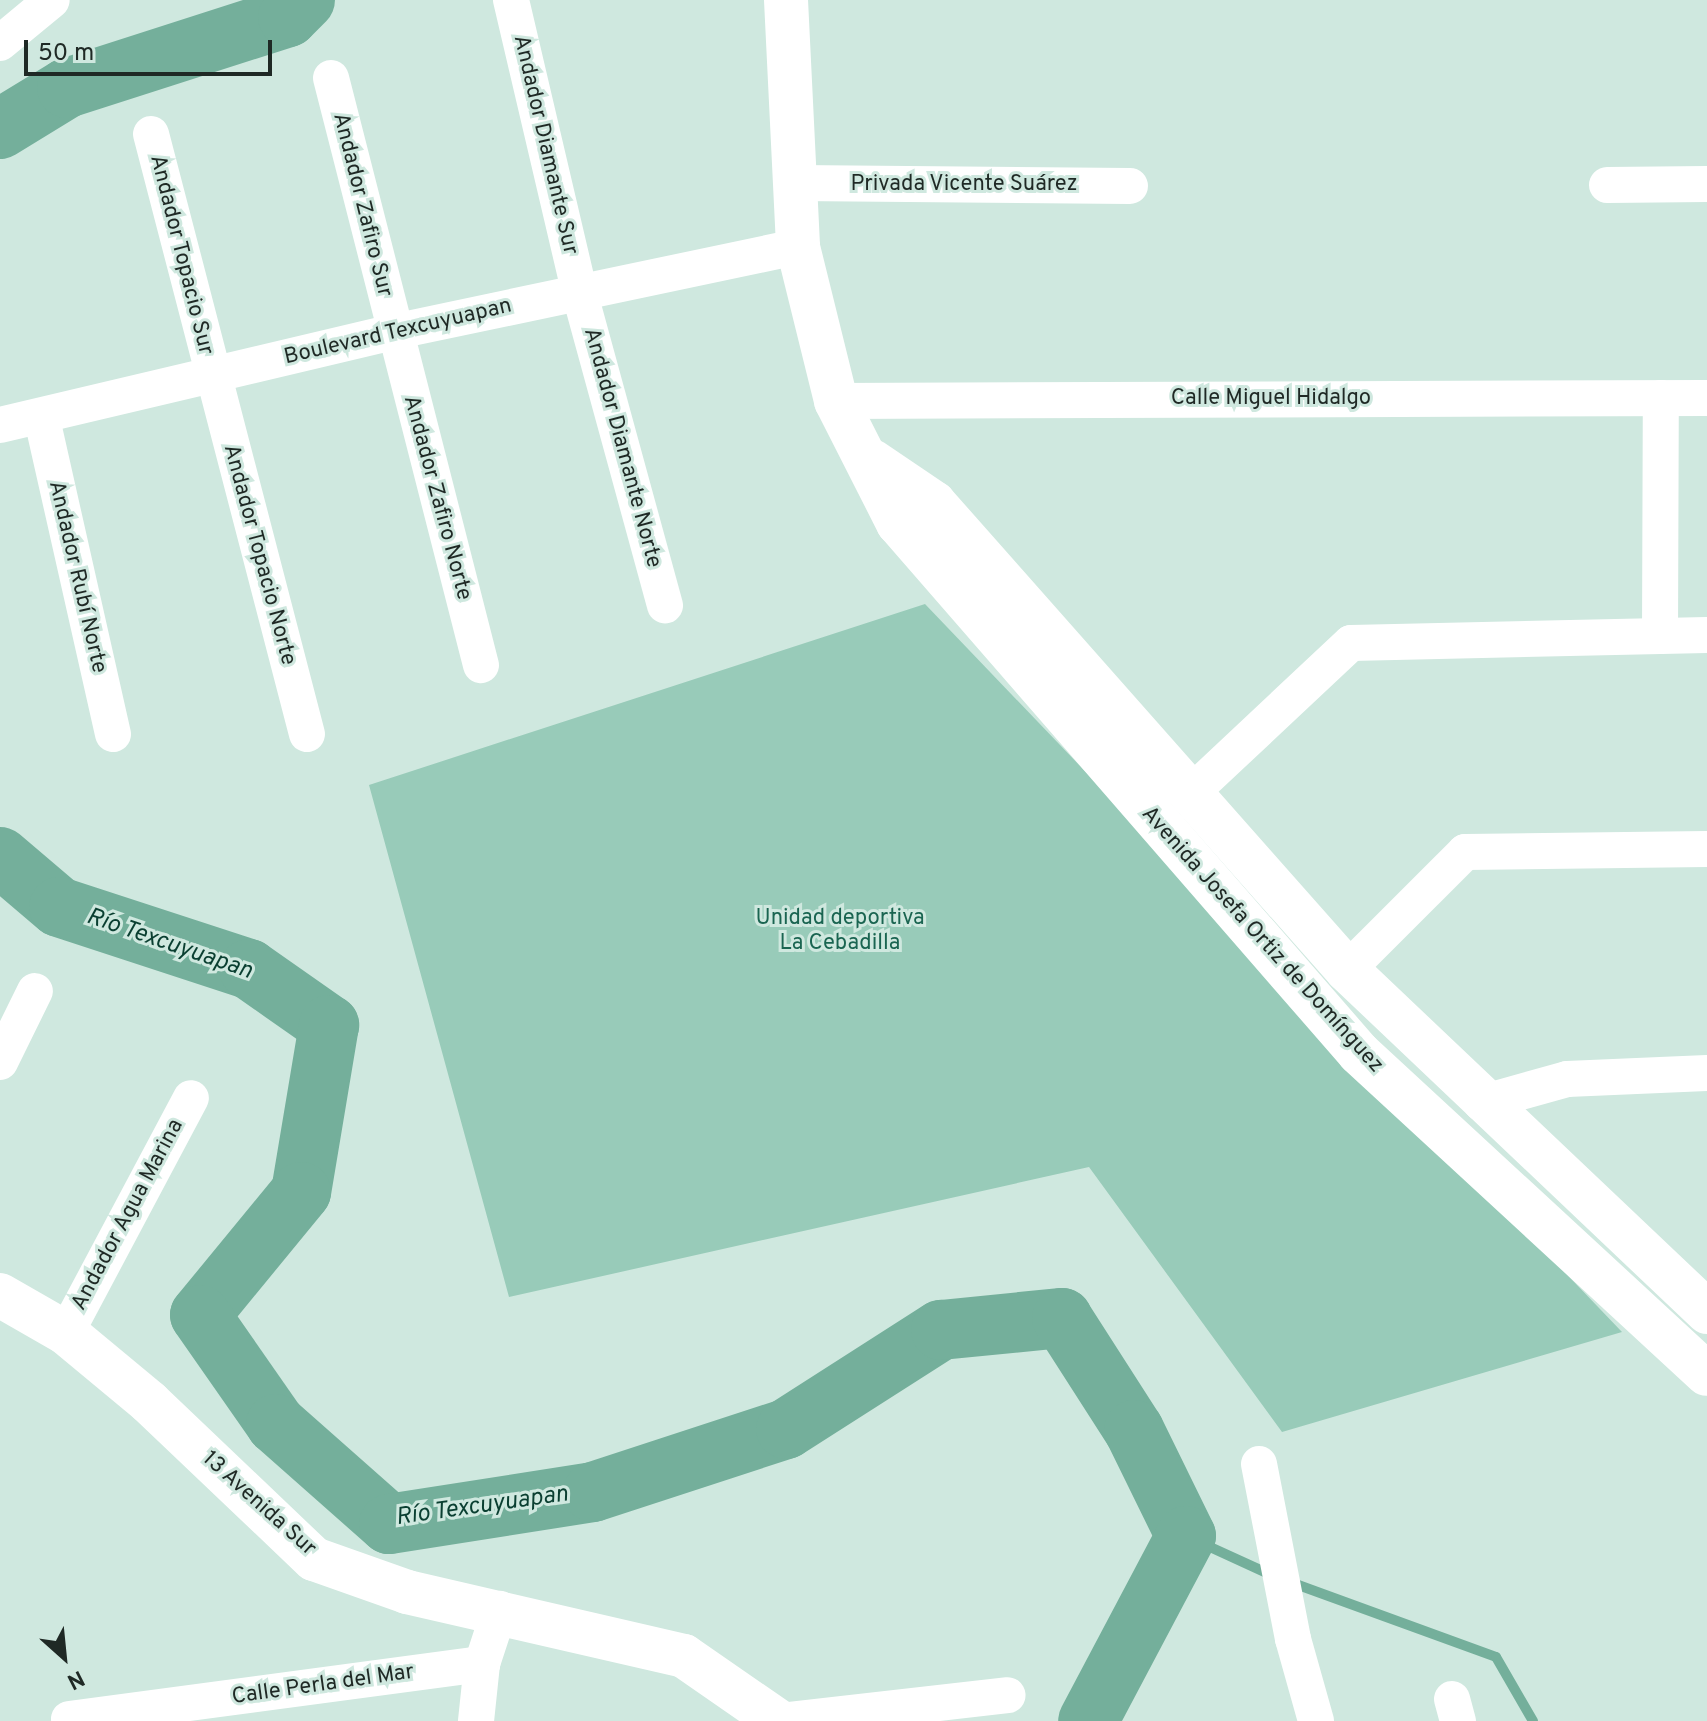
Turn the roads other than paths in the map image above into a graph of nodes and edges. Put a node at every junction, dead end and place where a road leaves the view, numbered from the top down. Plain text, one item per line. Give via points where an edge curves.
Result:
1 (511, 0) edge
2 (786, 0) edge
3 (48, 1) edge
4 (0, 43) edge
5 (331, 78) dead end
6 (151, 134) dead end
7 (797, 183) junction
8 (1707, 184) edge
9 (1607, 185) dead end
10 (1130, 186) dead end
11 (798, 247) junction
12 (579, 291) junction
13 (393, 332) junction
14 (211, 377) junction
15 (1661, 398) junction
16 (1707, 398) edge
17 (836, 401) junction
18 (42, 419) junction
19 (0, 425) edge
20 (872, 461) junction
21 (665, 605) dead end
22 (1707, 635) edge
23 (1660, 636) junction
24 (481, 665) dead end
25 (113, 734) dead end
26 (307, 734) dead end
27 (1191, 793) junction
28 (1707, 849) edge
29 (1347, 970) junction
30 (35, 991) dead end
31 (0, 1062) edge
32 (1707, 1073) edge
33 (191, 1098) dead end
34 (1481, 1103) junction
35 (0, 1295) edge
36 (1707, 1312) edge
37 (66, 1333) junction
38 (1707, 1374) edge
39 (1259, 1464) dead end
40 (500, 1609) junction
41 (482, 1664) junction
42 (1008, 1695) dead end
43 (69, 1719) dead end
44 (476, 1721) edge
45 (779, 1721) edge
46 (1316, 1721) edge

1 - 12 street, Andador Diamante Sur
2 - 7 main road, Avenida Josefa Ortiz de Domínguez
3 - 4 street
5 - 13 street, Andador Zafiro Sur
6 - 14 street, Andador Topacio Sur
7 - 10 street, Privada Vicente Suárez
7 - 11 main road, Avenida Josefa Ortiz de Domínguez
8 - 9 street
11 - 12 street, Boulevard Texcuyuapan
11 - 17 main road, Avenida Josefa Ortiz de Domínguez
12 - 13 street, Boulevard Texcuyuapan
12 - 21 street, Andador Diamante Norte
13 - 14 street, Boulevard Texcuyuapan
13 - 24 street, Andador Zafiro Norte
14 - 18 street, Boulevard Texcuyuapan
14 - 26 street, Andador Topacio Norte
15 - 16 street, Calle Miguel Hidalgo
15 - 17 street, Calle Miguel Hidalgo
15 - 23 street
17 - 20 main road, Avenida Josefa Ortiz de Domínguez
18 - 19 street, Boulevard Texcuyuapan
18 - 25 street, Andador Rubí Norte
20 - 27 main road, Avenida Josefa Ortiz de Domínguez via 934,503
20 - 38 main road, Avenida Josefa Ortiz de Domínguez via 898,523 1359,1053
22 - 23 street
23 - 27 street via 1351,643
27 - 29 main road, Avenida Josefa Ortiz de Domínguez
28 - 29 street via 1465,852
29 - 34 main road, Avenida Josefa Ortiz de Domínguez
30 - 31 street
32 - 34 street via 1567,1079
33 - 37 street, Andador Agua Marina
34 - 36 main road, Avenida Josefa Ortiz de Domínguez
35 - 37 main road, 13 Avenida Sur
37 - 40 main road, 13 Avenida Sur via 314,1559 407,1592
39 - 46 street via 1274,1556
40 - 41 street
40 - 45 main road, 13 Avenida Sur via 684,1656
41 - 43 street, Calle Perla del Mar
41 - 44 street
42 - 45 street

